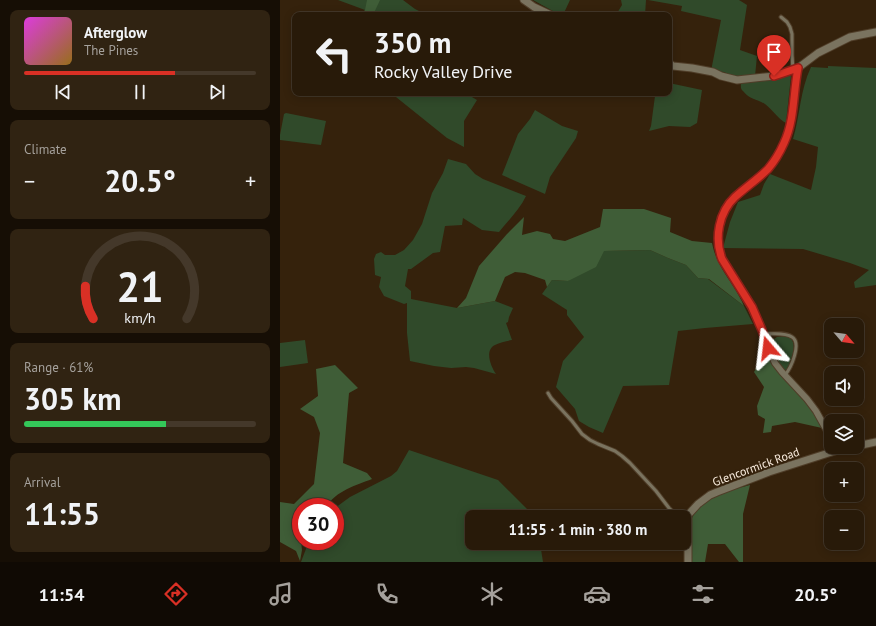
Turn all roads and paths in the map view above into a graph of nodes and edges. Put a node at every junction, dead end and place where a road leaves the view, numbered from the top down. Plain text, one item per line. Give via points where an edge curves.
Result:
1 (524, 0) edge
2 (545, 12) edge
3 (781, 17) dead end
4 (876, 32) edge
5 (672, 65) edge
6 (796, 69) junction
7 (764, 334) junction
8 (785, 375) junction
9 (548, 393) dead end
10 (824, 425) edge
11 (876, 442) edge
12 (864, 445) edge
13 (825, 454) edge
14 (671, 510) edge
15 (691, 511) edge
16 (688, 550) edge
17 (688, 562) edge

1 - 2 street
3 - 6 lane via 790,27
4 - 6 street via 850,37 818,53
5 - 6 street via 713,72 737,80 774,76
6 - 7 street via 792,120 784,144 769,168 727,206 721,217 719,229 718,246 722,259 752,307
7 - 8 street via 775,363
7 - 8 lane via 782,334 794,338 796,348
8 - 10 street via 807,399
9 - 14 lane via 582,434 622,456
11 - 12 street, Glencormick Road
13 - 15 street, Glencormick Road via 717,492
16 - 17 street

